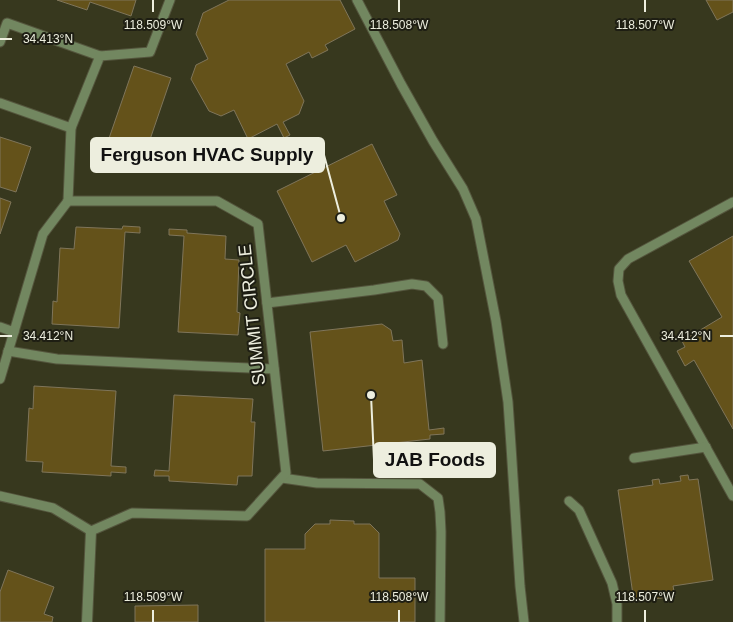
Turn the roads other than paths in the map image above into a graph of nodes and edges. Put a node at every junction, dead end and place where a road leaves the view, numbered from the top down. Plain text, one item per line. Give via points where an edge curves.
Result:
1 (170, 0) edge
2 (358, 0) edge
3 (0, 42) edge
4 (100, 56) junction
5 (0, 103) edge
6 (71, 128) junction
7 (68, 202) junction
8 (733, 202) edge
9 (267, 303) junction
10 (0, 327) edge
11 (14, 332) junction
12 (444, 344) dead end
13 (8, 351) junction
14 (274, 368) junction
15 (0, 379) edge
16 (706, 447) junction
17 (634, 458) dead end
18 (282, 478) junction
19 (0, 496) edge
20 (733, 496) edge
21 (569, 500) dead end
22 (91, 530) junction
23 (87, 622) edge
24 (440, 622) edge
25 (524, 622) edge
26 (617, 622) edge

1 - 4 lane via 150,52
2 - 25 lane via 410,100 463,189 476,219 508,402
3 - 4 lane via 7,23
4 - 6 lane
5 - 6 lane
6 - 7 lane
7 - 9 lane, SUMMIT CIRCLE via 217,202 258,224
7 - 11 lane via 43,234
8 - 16 lane via 628,259 619,269 621,295
9 - 12 lane via 412,284 426,286 438,298
9 - 14 lane, SUMMIT CIRCLE
10 - 11 lane
11 - 13 lane
13 - 14 lane via 57,359
13 - 15 lane
14 - 18 lane, SUMMIT CIRCLE via 286,473
16 - 17 lane
16 - 20 lane
18 - 22 lane via 247,516 132,513
18 - 24 lane via 317,483 420,484 438,498
19 - 22 lane via 53,508
21 - 26 lane via 579,510 612,584
22 - 23 street

